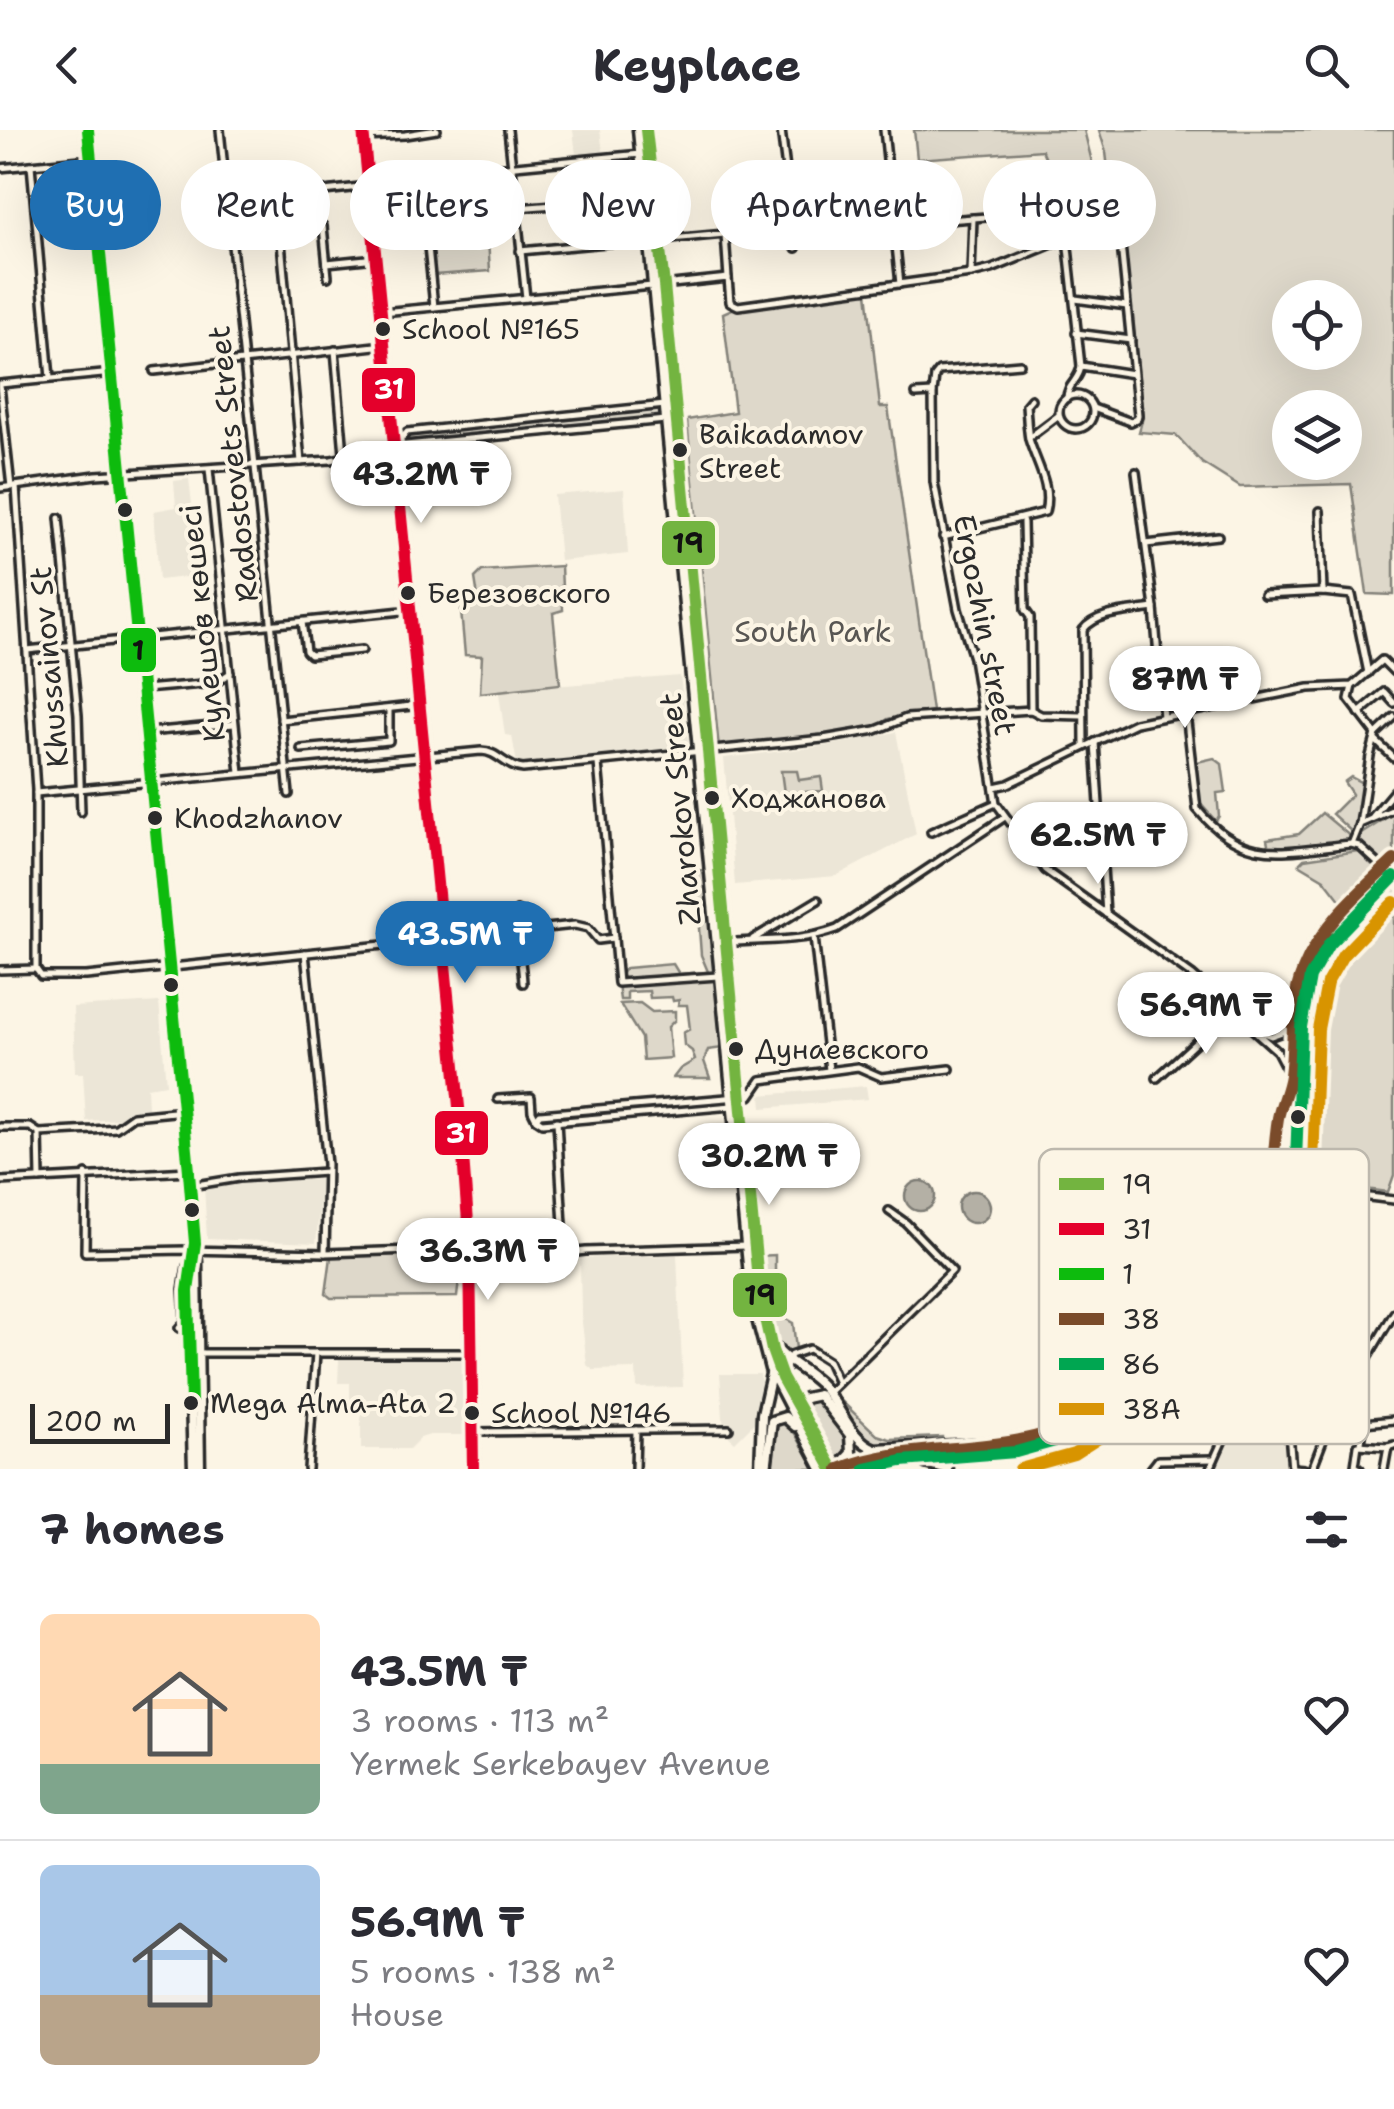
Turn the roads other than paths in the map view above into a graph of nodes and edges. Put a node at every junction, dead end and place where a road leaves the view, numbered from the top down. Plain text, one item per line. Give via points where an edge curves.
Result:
1 (88, 130) edge
2 (220, 130) edge
3 (437, 130) edge
4 (508, 130) edge
5 (638, 130) edge
6 (646, 130) edge
7 (781, 130) edge
8 (884, 130) edge
9 (364, 133) edge
10 (641, 154) junction
11 (91, 159) junction
12 (79, 160) edge
13 (222, 160) edge
14 (367, 160) edge
15 (512, 160) edge
16 (642, 160) edge
17 (648, 160) edge
18 (785, 160) edge
19 (888, 160) edge
20 (525, 163) edge
21 (30, 164) edge
22 (0, 168) edge
23 (983, 217) edge
24 (973, 218) junction
25 (963, 219) edge
26 (691, 236) edge
27 (545, 249) edge
28 (39, 250) edge
29 (232, 250) edge
30 (281, 250) edge
31 (326, 250) edge
32 (375, 250) edge
33 (428, 250) edge
34 (655, 250) edge
35 (657, 250) edge
36 (897, 250) edge
37 (1038, 250) edge
38 (1069, 250) edge
39 (1122, 250) edge
40 (520, 251) joint
41 (376, 258) junction
42 (327, 264) junction
43 (971, 274) junction
44 (328, 277) dead end
45 (728, 278) junction
46 (900, 284) junction
47 (664, 285) junction
48 (654, 286) junction
49 (526, 298) junction
50 (1075, 300) junction
51 (1127, 306) junction
52 (434, 307) junction
53 (382, 312) junction
54 (1076, 333) junction
55 (1131, 340) junction
56 (385, 345) junction
57 (335, 350) junction
58 (290, 354) junction
59 (245, 360) junction
60 (1020, 364) dead end
61 (1081, 366) junction
62 (154, 371) dead end
63 (113, 373) junction
64 (1134, 374) junction
65 (50, 378) junction
66 (1079, 378) junction
67 (0, 385) edge
68 (933, 393) junction
69 (916, 394) dead end
70 (1084, 397) junction
71 (1067, 398) junction
72 (1030, 399) dead end
73 (670, 405) junction
74 (1093, 408) junction
75 (1060, 415) junction
76 (672, 420) junction
77 (452, 426) junction
78 (1029, 438) junction
79 (454, 440) junction
80 (395, 446) junction
81 (344, 454) dead end
82 (301, 462) junction
83 (254, 466) junction
84 (209, 469) junction
85 (1136, 472) dead end
86 (123, 474) junction
87 (14, 486) junction
88 (0, 488) edge
89 (1320, 511) dead end
90 (59, 518) dead end
91 (1022, 522) dead end
92 (1218, 536) dead end
93 (943, 537) junction
94 (1146, 544) junction
95 (1322, 592) junction
96 (1264, 594) dead end
97 (1154, 608) junction
98 (412, 610) junction
99 (302, 622) junction
100 (271, 624) junction
101 (225, 629) junction
102 (139, 640) junction
103 (72, 645) junction
104 (27, 650) junction
105 (362, 650) dead end
106 (1394, 672) edge
107 (230, 673) junction
108 (1368, 673) junction
109 (1352, 686) junction
110 (144, 689) junction
111 (1394, 703) edge
112 (421, 706) junction
113 (389, 710) junction
114 (1031, 710) junction
115 (983, 712) junction
116 (1186, 713) junction
117 (1359, 713) junction
118 (1083, 716) junction
119 (1162, 717) junction
120 (1394, 717) edge
121 (281, 720) junction
122 (235, 724) junction
123 (148, 732) junction
124 (1375, 736) junction
125 (1095, 742) junction
126 (1084, 747) junction
127 (302, 749) dead end
128 (425, 754) junction
129 (702, 754) junction
130 (1394, 758) edge
131 (598, 763) junction
132 (286, 768) junction
133 (240, 772) junction
134 (152, 780) junction
135 (994, 787) junction
136 (82, 788) junction
137 (1394, 791) edge
138 (36, 793) junction
139 (289, 794) dead end
140 (996, 803) junction
141 (1394, 809) edge
142 (81, 812) dead end
143 (1373, 816) junction
144 (1005, 817) junction
145 (1360, 824) junction
146 (931, 832) dead end
147 (1354, 845) junction
148 (1394, 860) edge
149 (1383, 871) junction
150 (1394, 877) edge
151 (818, 900) dead end
152 (517, 911) dead end
153 (1106, 914) junction
154 (516, 932) junction
155 (443, 938) junction
156 (614, 938) junction
157 (814, 938) junction
158 (751, 941) junction
159 (726, 943) junction
160 (305, 952) junction
161 (169, 966) junction
162 (0, 970) edge
163 (36, 970) junction
164 (719, 976) junction
165 (523, 983) dead end
166 (1298, 984) junction
167 (1231, 1010) junction
168 (1256, 1030) junction
169 (730, 1048) junction
170 (829, 1070) junction
171 (950, 1070) dead end
172 (1157, 1078) dead end
173 (1290, 1080) junction
174 (498, 1098) dead end
175 (739, 1101) junction
176 (184, 1110) junction
177 (536, 1119) junction
178 (557, 1122) junction
179 (0, 1127) edge
180 (39, 1132) junction
181 (1287, 1149) edge
182 (1296, 1149) edge
183 (189, 1171) junction
184 (327, 1172) junction
185 (86, 1174) junction
186 (40, 1179) junction
187 (0, 1181) edge
188 (190, 1186) junction
189 (1369, 1197) edge
190 (1394, 1200) edge
191 (889, 1211) dead end
192 (746, 1246) junction
193 (470, 1248) junction
194 (193, 1253) junction
195 (325, 1254) junction
196 (562, 1255) junction
197 (1394, 1312) edge
198 (766, 1323) junction
199 (179, 1328) dead end
200 (316, 1352) junction
201 (198, 1353) junction
202 (472, 1353) junction
203 (1369, 1354) edge
204 (786, 1361) junction
205 (770, 1369) junction
206 (782, 1378) junction
207 (838, 1385) junction
208 (828, 1393) junction
209 (1394, 1420) edge
210 (1369, 1422) edge
211 (806, 1424) junction
212 (729, 1429) dead end
213 (636, 1430) junction
214 (472, 1432) junction
215 (804, 1436) junction
216 (1039, 1438) edge
217 (1052, 1444) edge
218 (1221, 1444) edge
219 (1322, 1444) edge
220 (1361, 1444) edge
221 (958, 1446) junction
222 (1391, 1446) edge
223 (980, 1455) junction
224 (1214, 1460) junction
225 (840, 1467) edge
226 (870, 1468) edge
227 (1292, 1468) edge
228 (196, 1469) edge
229 (308, 1469) edge
230 (474, 1469) edge
231 (635, 1469) edge
232 (763, 1469) edge
233 (822, 1469) edge
234 (947, 1469) edge
235 (958, 1469) edge
236 (1151, 1469) edge
237 (1210, 1469) edge
238 (1304, 1469) edge
239 (1312, 1469) edge
240 (1360, 1469) edge
241 (1384, 1469) edge

1 - 11 main road
2 - 13 street, Radostovets Street
3 - 9 street
4 - 15 street
5 - 10 main road, Zharokov Street
6 - 17 main road, Zharokov Street
7 - 18 street
8 - 19 street
9 - 14 street
10 - 16 main road, Zharokov Street
10 - 20 street
11 - 12 street
11 - 63 main road
21 - 22 street
23 - 24 street
24 - 25 street
24 - 43 street
26 - 45 street via 725,234
27 - 40 street
28 - 65 street
29 - 59 street, Radostovets Street
30 - 58 street
31 - 42 street
32 - 41 street
33 - 52 street
34 - 48 main road, Zharokov Street
35 - 47 main road, Zharokov Street
36 - 46 street
37 - 43 street
38 - 50 street
39 - 51 street
40 - 49 street
41 - 42 street
41 - 53 street
42 - 44 street
43 - 46 street
45 - 46 street via 730,302 738,306
45 - 47 street
47 - 48 street
47 - 73 main road, Zharokov Street
48 - 49 street
48 - 73 main road, Zharokov Street
49 - 52 street
50 - 51 street
50 - 54 street
51 - 55 street
52 - 53 street
53 - 56 street
54 - 55 street
54 - 61 street
55 - 64 street
56 - 57 street
56 - 80 street
57 - 58 street
57 - 81 street
58 - 59 street
58 - 82 street
59 - 62 street
59 - 83 street, Radostovets Street
60 - 68 street via 939,372
61 - 64 street
61 - 66 street
63 - 65 street
63 - 86 main road
64 - 74 street via 1137,420
65 - 67 street
66 - 70 street
66 - 71 street
67 - 87 street
68 - 69 street
68 - 93 street, Ergozhin street via 932,451
70 - 71 street
70 - 74 street
71 - 75 street
72 - 78 street
73 - 76 main road, Zharokov Street
73 - 77 street
74 - 75 street via 1090,423 1078,430
75 - 78 street
76 - 79 street
76 - 129 main road, Zharokov Street
77 - 79 street
77 - 80 street via 406,432
78 - 93 street via 1041,465 1045,512
79 - 80 street
80 - 82 street
80 - 98 street
82 - 83 street
83 - 84 street
83 - 100 street, Radostovets Street
84 - 86 street
84 - 101 street, Кулешов көшесі
85 - 94 street
86 - 87 street
86 - 102 main road
87 - 88 street
87 - 104 street
89 - 95 street
90 - 103 street, Khussainov St
91 - 114 street
92 - 94 street
93 - 115 street, Ergozhin street
94 - 97 street
95 - 96 street
95 - 108 street via 1352,595
97 - 118 street via 1101,617 1083,630
97 - 119 street
98 - 99 street
98 - 112 street
99 - 100 street
99 - 105 street via 310,655
100 - 101 street
100 - 121 street, Radostovets Street
101 - 102 street
101 - 107 street, Кулешов көшесі
102 - 103 street
102 - 110 main road
103 - 104 street
103 - 136 street, Khussainov St
104 - 138 street
106 - 108 street via 1382,660
107 - 110 street via 216,683
107 - 122 street, Кулешов көшесі
108 - 109 street
109 - 116 street via 1302,689
109 - 117 street via 1349,699
110 - 123 main road
111 - 117 street via 1384,692
112 - 113 street
112 - 128 street
113 - 121 street
113 - 127 street via 390,741
114 - 115 street
114 - 118 street
115 - 129 street via 906,718 876,730
115 - 135 street, Ergozhin street
116 - 119 street
116 - 147 street via 1197,808 1220,829 1263,852
117 - 124 street
118 - 126 street
119 - 125 street
120 - 124 street
121 - 132 street, Radostovets Street
122 - 123 street
122 - 133 street, Кулешов көшесі
123 - 134 main road
124 - 130 street
124 - 145 street
125 - 126 street
125 - 153 street
126 - 135 street
128 - 131 street via 488,751 523,770
128 - 132 street
128 - 155 street
129 - 131 street
129 - 159 main road, Zharokov Street
129 - 164 main road, Zharokov Street
131 - 156 street
132 - 133 street
132 - 139 street, Radostovets Street
133 - 134 street
134 - 136 street
134 - 161 main road
135 - 140 street, Ergozhin street
136 - 138 street
136 - 142 street, Khussainov St
137 - 143 street
138 - 163 street
140 - 144 street, Ergozhin street
140 - 146 street
141 - 143 street
143 - 145 street
144 - 153 street, Ergozhin street via 1045,870
144 - 157 street
145 - 147 street
147 - 149 street
148 - 149 main road
149 - 166 main road via 1319,938
150 - 182 main road via 1340,932 1310,977 1301,1027
151 - 158 street
152 - 154 street
153 - 167 street, Ergozhin street
154 - 155 street
154 - 156 street via 580,926 598,940
154 - 165 street
155 - 160 street
155 - 193 street
156 - 164 street via 618,983
157 - 158 street
157 - 170 street
158 - 159 street
159 - 169 main road, Zharokov Street
160 - 161 street
160 - 184 street
161 - 163 street via 47,978
161 - 176 main road
162 - 163 street
164 - 169 main road, Zharokov Street
166 - 168 street via 1282,1032
166 - 173 main road
167 - 168 street, Ergozhin street
167 - 172 street
168 - 173 street, Ergozhin street via 1282,1057
169 - 175 main road, Zharokov Street
170 - 171 street via 858,1067 881,1077
170 - 175 street via 761,1080
173 - 181 main road
174 - 177 street via 532,1097
175 - 177 street
175 - 178 street
175 - 192 main road, Zharokov Street
175 - 198 main road, Zharokov Street
176 - 180 street via 133,1116 116,1128
176 - 183 main road
177 - 178 street
178 - 196 street
179 - 180 street
180 - 186 street
183 - 185 street
183 - 188 main road
184 - 188 street
184 - 195 street
185 - 186 street
185 - 194 street via 85,1252
186 - 187 street
188 - 194 main road
189 - 190 street
191 - 207 street via 952,1271
192 - 196 street
192 - 205 main road, Zharokov Street via 756,1324
193 - 195 street
193 - 196 street via 510,1257
193 - 202 street
194 - 195 street
194 - 199 street
194 - 201 main road
194 - 228 main road via 188,1291
197 - 203 street
198 - 204 main road
198 - 206 main road, Zharokov Street
200 - 201 street
200 - 202 street
200 - 229 street
201 - 228 main road
202 - 214 street
204 - 206 street
204 - 207 street via 813,1350 832,1367
204 - 208 main road
205 - 215 main road, Zharokov Street
205 - 232 main road via 760,1430
206 - 211 main road, Zharokov Street
207 - 208 street
208 - 221 main road via 872,1448
209 - 210 street
211 - 225 main road, Zharokov Street
211 - 225 main road via 802,1401 819,1395 852,1440
212 - 213 street
213 - 214 street
213 - 231 street
214 - 230 street
215 - 232 main road via 785,1418 772,1421
215 - 233 main road, Zharokov Street
216 - 221 main road
217 - 223 main road
218 - 224 street
219 - 239 street
220 - 240 street via 1354,1458
221 - 225 main road via 900,1451
222 - 241 street
223 - 226 main road
223 - 235 main road
224 - 236 street via 1158,1460
224 - 237 street
226 - 234 main road via 931,1463
227 - 238 street

